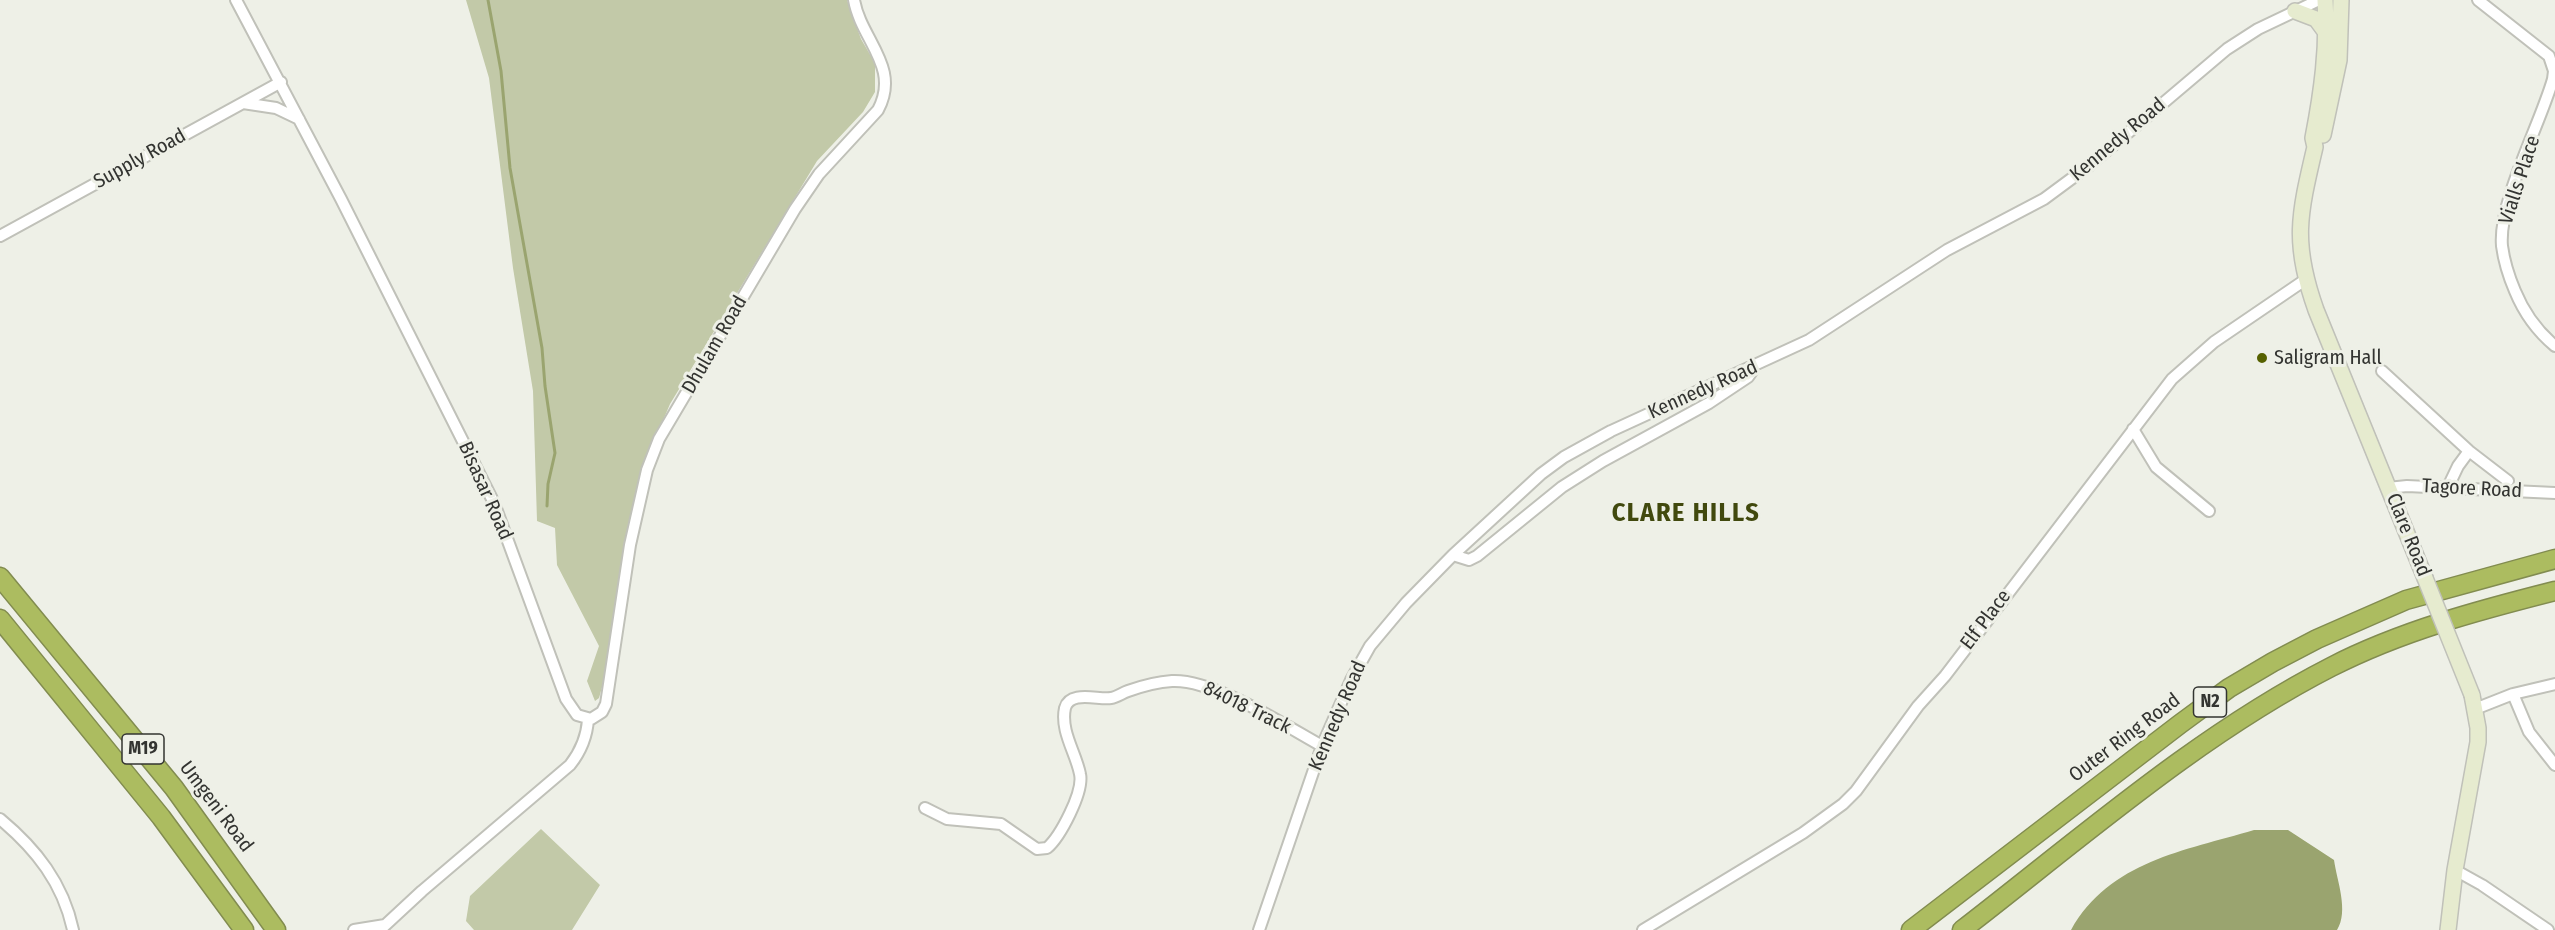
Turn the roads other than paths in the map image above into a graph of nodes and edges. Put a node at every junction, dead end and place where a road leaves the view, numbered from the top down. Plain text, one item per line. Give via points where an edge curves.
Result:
1 (236, 0) edge
2 (854, 0) edge
3 (2319, 0) edge
4 (2325, 0) edge
5 (2341, 0) edge
6 (2478, 0) edge
7 (2295, 11) junction
8 (2327, 33) junction
9 (280, 82) junction
10 (242, 103) junction
11 (300, 119) junction
12 (2315, 147) junction
13 (0, 236) edge
14 (2305, 280) junction
15 (2555, 346) edge
16 (1756, 366) junction
17 (2382, 371) dead end
18 (2133, 429) junction
19 (2469, 451) junction
20 (2508, 481) dead end
21 (2448, 487) junction
22 (2388, 488) junction
23 (2555, 493) edge
24 (2209, 511) dead end
25 (1453, 555) junction
26 (2555, 559) edge
27 (0, 577) edge
28 (2555, 591) edge
29 (0, 619) edge
30 (2555, 684) edge
31 (2513, 694) junction
32 (2473, 702) junction
33 (588, 719) junction
34 (1323, 746) junction
35 (2555, 765) edge
36 (925, 808) dead end
37 (0, 819) edge
38 (2455, 870) junction
39 (1917, 926) edge
40 (382, 928) edge
41 (2448, 929) edge
42 (73, 930) edge
43 (242, 930) edge
44 (276, 930) edge
45 (354, 930) edge
46 (1259, 930) edge
47 (1643, 930) edge
48 (1898, 930) edge
49 (1962, 930) edge
50 (2548, 930) edge

1 - 9 street, Bisasar Road
2 - 33 street, Dhulam Road via 856,13 885,72 884,98 878,110 819,174 795,209 659,439 640,493 606,704 598,716
3 - 7 street, Kennedy Road
4 - 8 street, Clare Road
5 - 12 street, Clare Road via 2336,81 2322,140
6 - 15 street, Vialls Place via 2544,51 2552,63 2553,79 2513,188 2502,246 2521,305
7 - 8 street via 2316,20
7 - 16 street, Kennedy Road via 2227,49 2044,199 1947,250 1809,340
8 - 12 street, Clare Road
9 - 10 street, Supply Road
9 - 11 street, Bisasar Road
10 - 11 street via 276,108
10 - 13 street, Supply Road
11 - 33 street, Bisasar Road via 494,503 566,699 578,715
12 - 14 street, Clare Road via 2300,216
14 - 18 street, Elf Place via 2201,351 2172,379
14 - 22 street, Clare Road
16 - 25 street, Kennedy Road via 1611,431 1564,457
16 - 25 street via 1748,377 1710,403 1562,487 1477,556 1469,560
17 - 19 street
18 - 24 street via 2156,467
18 - 47 street, Elf Place via 1851,797 1803,833
19 - 20 street
19 - 21 street
21 - 22 street, Tagore Road
21 - 23 street, Tagore Road
22 - 32 street, Clare Road, bridge
25 - 34 street, Kennedy Road via 1370,646
26 - 39 highway, Outer Ring Road / N2 via 2406,600 2273,662 2180,724
27 - 44 highway, Umgeni Road / M19 via 174,788
28 - 49 highway, N2 via 2417,631 2333,665 2282,693 2192,753
29 - 43 highway, M19 via 161,817
30 - 31 street
31 - 32 street
31 - 35 street via 2529,732
32 - 38 street, Clare Road via 2477,754
33 - 40 street via 587,733 570,765
34 - 36 street, 84018 Track via 1208,687 1185,681 1157,683 1112,698 1084,697 1066,705 1068,737 1080,783 1064,826 1047,848 1037,849 1001,824 952,820
34 - 46 street, Kennedy Road
37 - 42 street via 25,840 46,866
38 - 41 street, Clare Road
38 - 50 street
39 - 48 highway, Outer Ring Road
40 - 45 street

